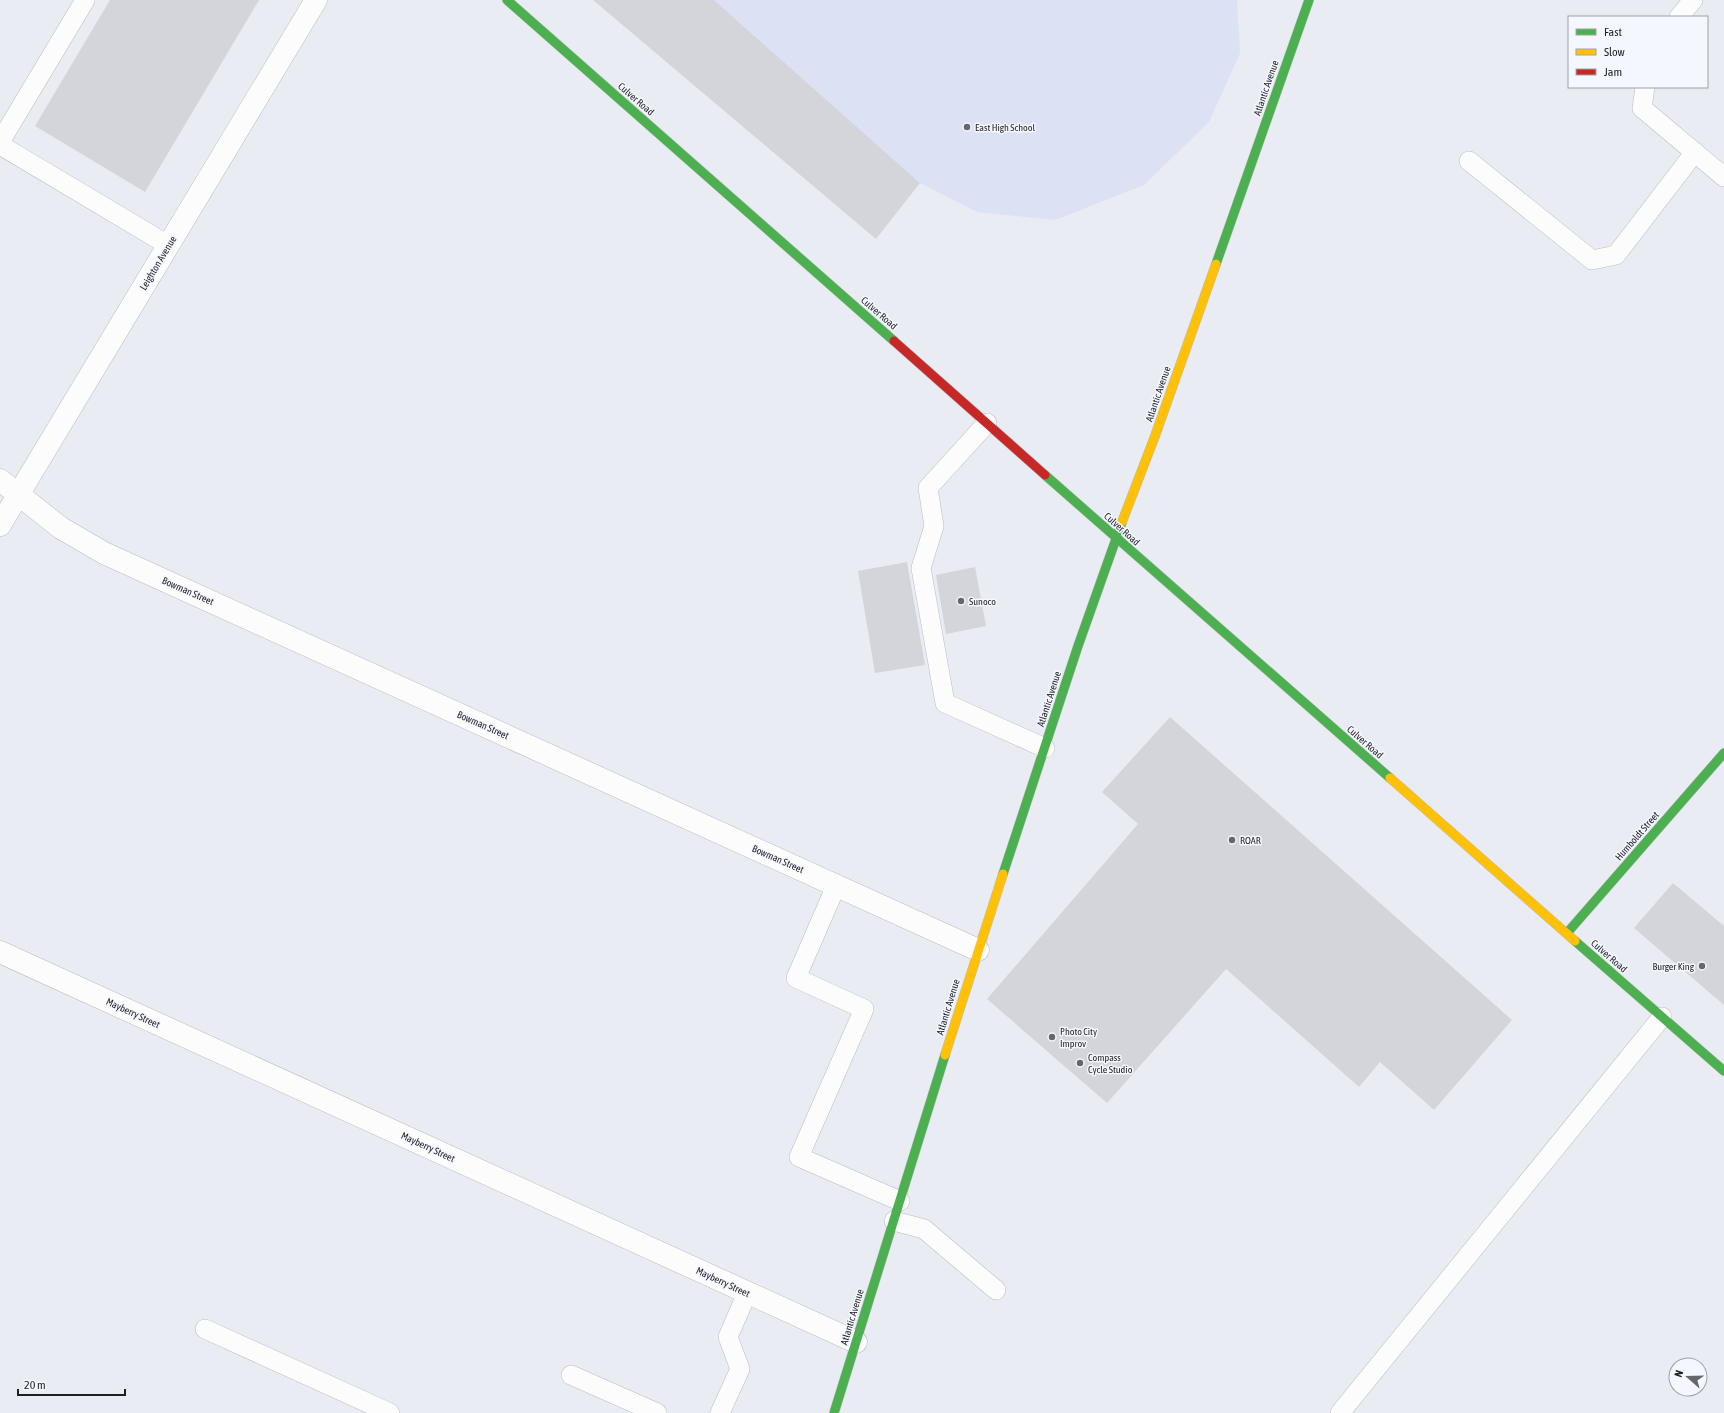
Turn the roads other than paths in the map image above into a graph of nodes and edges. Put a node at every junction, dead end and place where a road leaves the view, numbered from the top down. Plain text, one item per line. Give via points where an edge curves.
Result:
1 (85, 0) edge
2 (316, 0) edge
3 (507, 0) edge
4 (1308, 0) edge
5 (1693, 0) edge
6 (1680, 16) edge
7 (1645, 88) edge
8 (0, 143) edge
9 (1695, 152) junction
10 (1469, 161) dead end
11 (1724, 177) edge
12 (168, 245) junction
13 (988, 423) junction
14 (0, 480) edge
15 (18, 495) junction
16 (0, 525) edge
17 (1116, 538) junction
18 (1044, 748) junction
19 (1724, 753) edge
20 (836, 886) junction
21 (1567, 933) junction
22 (978, 950) junction
23 (0, 952) edge
24 (1662, 1017) junction
25 (1724, 1071) edge
26 (900, 1201) junction
27 (894, 1221) junction
28 (996, 1290) dead end
29 (747, 1293) junction
30 (205, 1328) dead end
31 (856, 1342) junction
32 (572, 1375) dead end
33 (390, 1413) edge
34 (657, 1413) edge
35 (720, 1413) edge
36 (834, 1413) edge
37 (1340, 1413) edge

1 - 8 lane
2 - 12 street, Leighton Avenue
3 - 13 main road, Culver Road
4 - 17 main road, Atlantic Avenue via 1155,436
5 - 6 lane
7 - 9 lane via 1642,108
8 - 12 lane
9 - 10 lane via 1616,255 1592,260
9 - 11 lane
12 - 15 street, Leighton Avenue
13 - 17 main road, Culver Road
13 - 18 lane via 928,488 934,526 921,568 922,575 945,703
14 - 15 street, Bowman Street
15 - 16 street, Leighton Avenue
15 - 20 street, Bowman Street via 61,528 104,553
17 - 18 main road, Atlantic Avenue
17 - 21 main road, Culver Road
18 - 22 main road, Atlantic Avenue
19 - 21 main road, Humboldt Street
20 - 22 street, Bowman Street
20 - 26 lane via 796,978 864,1009 799,1157
21 - 24 main road, Culver Road
22 - 26 main road, Atlantic Avenue
23 - 29 street, Mayberry Street
24 - 25 main road, Culver Road
24 - 37 lane
26 - 27 main road, Atlantic Avenue
27 - 28 lane via 924,1229
27 - 31 main road, Atlantic Avenue
29 - 31 street, Mayberry Street
29 - 35 lane via 728,1337 740,1369
30 - 33 lane
31 - 36 main road, Atlantic Avenue
32 - 34 lane

